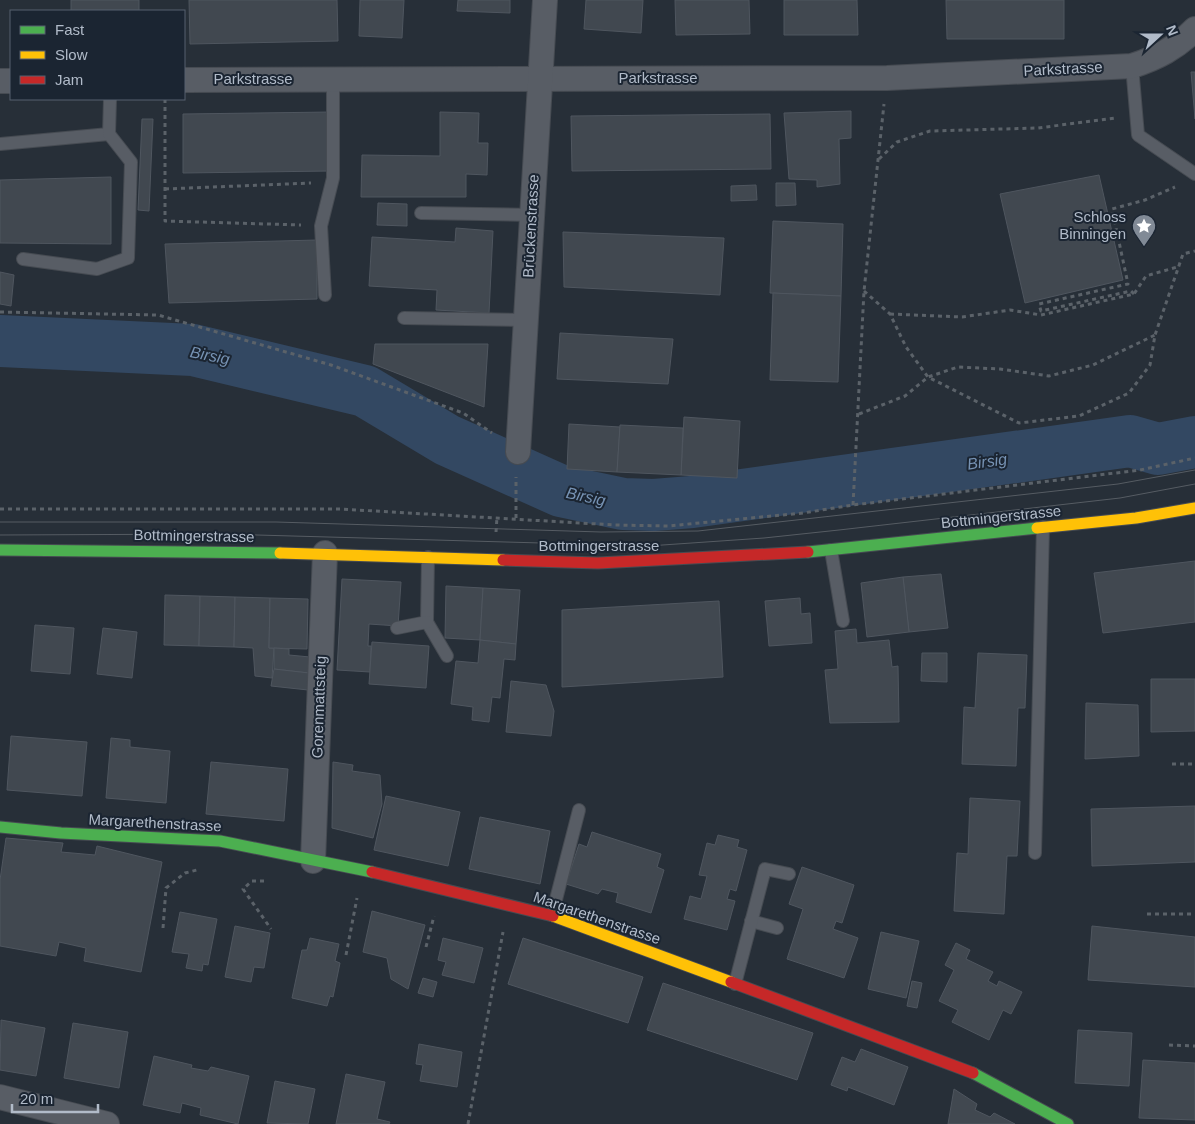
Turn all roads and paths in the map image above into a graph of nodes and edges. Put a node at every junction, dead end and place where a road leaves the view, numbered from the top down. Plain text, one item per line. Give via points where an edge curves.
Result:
1 (544, 0) edge
2 (1195, 29) edge
3 (1132, 66) junction
4 (540, 78) junction
5 (333, 79) junction
6 (185, 80) edge
7 (110, 100) edge
8 (165, 100) edge
9 (882, 123) dead end
10 (109, 134) junction
11 (1138, 135) junction
12 (0, 144) edge
13 (878, 159) junction
14 (1195, 174) edge
15 (331, 183) junction
16 (1184, 183) dead end
17 (165, 189) junction
18 (421, 213) dead end
19 (532, 215) junction
20 (321, 226) junction
21 (1195, 251) edge
22 (23, 259) dead end
23 (1177, 267) junction
24 (864, 291) junction
25 (1134, 294) junction
26 (325, 295) dead end
27 (0, 312) edge
28 (890, 314) junction
29 (404, 318) dead end
30 (526, 320) junction
31 (1155, 335) junction
32 (928, 377) junction
33 (858, 414) junction
34 (1195, 458) edge
35 (517, 463) junction
36 (853, 504) junction
37 (1195, 508) edge
38 (0, 509) edge
39 (516, 518) junction
40 (1043, 527) junction
41 (0, 550) edge
42 (831, 550) junction
43 (325, 553) junction
44 (428, 558) junction
45 (843, 621) dead end
46 (427, 622) junction
47 (398, 628) dead end
48 (447, 656) dead end
49 (1172, 764) dead end
50 (1195, 764) edge
51 (579, 810) dead end
52 (0, 827) edge
53 (1036, 853) dead end
54 (282, 855) junction
55 (314, 861) junction
56 (200, 869) dead end
57 (362, 870) junction
58 (790, 874) dead end
59 (508, 904) junction
60 (1147, 914) dead end
61 (1195, 914) edge
62 (552, 915) junction
63 (751, 921) junction
64 (163, 928) dead end
65 (777, 928) dead end
66 (271, 929) dead end
67 (346, 955) dead end
68 (735, 984) junction
69 (1169, 1045) dead end
70 (1195, 1046) edge
71 (0, 1097) edge
72 (108, 1124) edge
73 (468, 1124) edge
74 (1068, 1124) edge

1 - 4 street, Brückenstrasse
2 - 3 street, Parkstrasse via 1158,58
3 - 4 street, Parkstrasse via 887,78
3 - 11 lane
4 - 5 street, Parkstrasse
4 - 19 street, Brückenstrasse
5 - 6 street, Parkstrasse
5 - 15 lane
7 - 10 lane
8 - 17 path
9 - 13 path
10 - 12 lane
10 - 22 lane via 131,162 128,258 97,269
11 - 13 path via 1114,117 1038,128 930,131 897,142
11 - 14 lane
13 - 24 path
15 - 17 path
15 - 20 lane
16 - 25 path via 1146,200 1112,209 1128,284 1039,304 1041,311 1131,291
17 - 20 path via 165,221
18 - 19 lane
19 - 30 street, Brückenstrasse
20 - 26 lane
21 - 23 path via 1183,254
23 - 25 path via 1146,276
23 - 31 path
24 - 28 path
24 - 33 path
25 - 28 path via 1041,315 1010,310 962,317
27 - 35 path via 158,315 331,365 463,413
28 - 32 path via 906,347
29 - 30 lane
30 - 35 street, Brückenstrasse
31 - 32 path via 1093,365 1049,376 958,367
31 - 32 path via 1150,365 1129,392 1079,416 1019,423
32 - 33 path via 905,396
33 - 36 path
34 - 36 path via 1140,470
35 - 39 path
36 - 39 path via 803,513 668,526
37 - 40 main road, Bottmingerstrasse
38 - 39 path via 340,509
40 - 42 main road, Bottmingerstrasse
40 - 53 lane
41 - 43 main road, Bottmingerstrasse
42 - 44 main road, Bottmingerstrasse via 598,564
42 - 45 lane
43 - 44 main road, Bottmingerstrasse
43 - 55 street, Gorenmattsteig
44 - 46 lane
46 - 47 lane
46 - 48 lane
49 - 50 path
51 - 62 lane
52 - 54 main road, Margarethenstrasse via 220,841
54 - 55 main road, Margarethenstrasse
54 - 66 path via 275,880 252,881 243,889
55 - 57 main road, Margarethenstrasse
56 - 64 path via 185,873 166,888
57 - 59 main road, Margarethenstrasse
57 - 67 path
58 - 63 lane via 765,869
59 - 62 main road, Margarethenstrasse
59 - 73 path
60 - 61 path
62 - 68 main road, Margarethenstrasse
63 - 65 lane
63 - 68 lane
68 - 74 main road, Margarethenstrasse via 980,1075
69 - 70 path
71 - 72 street

